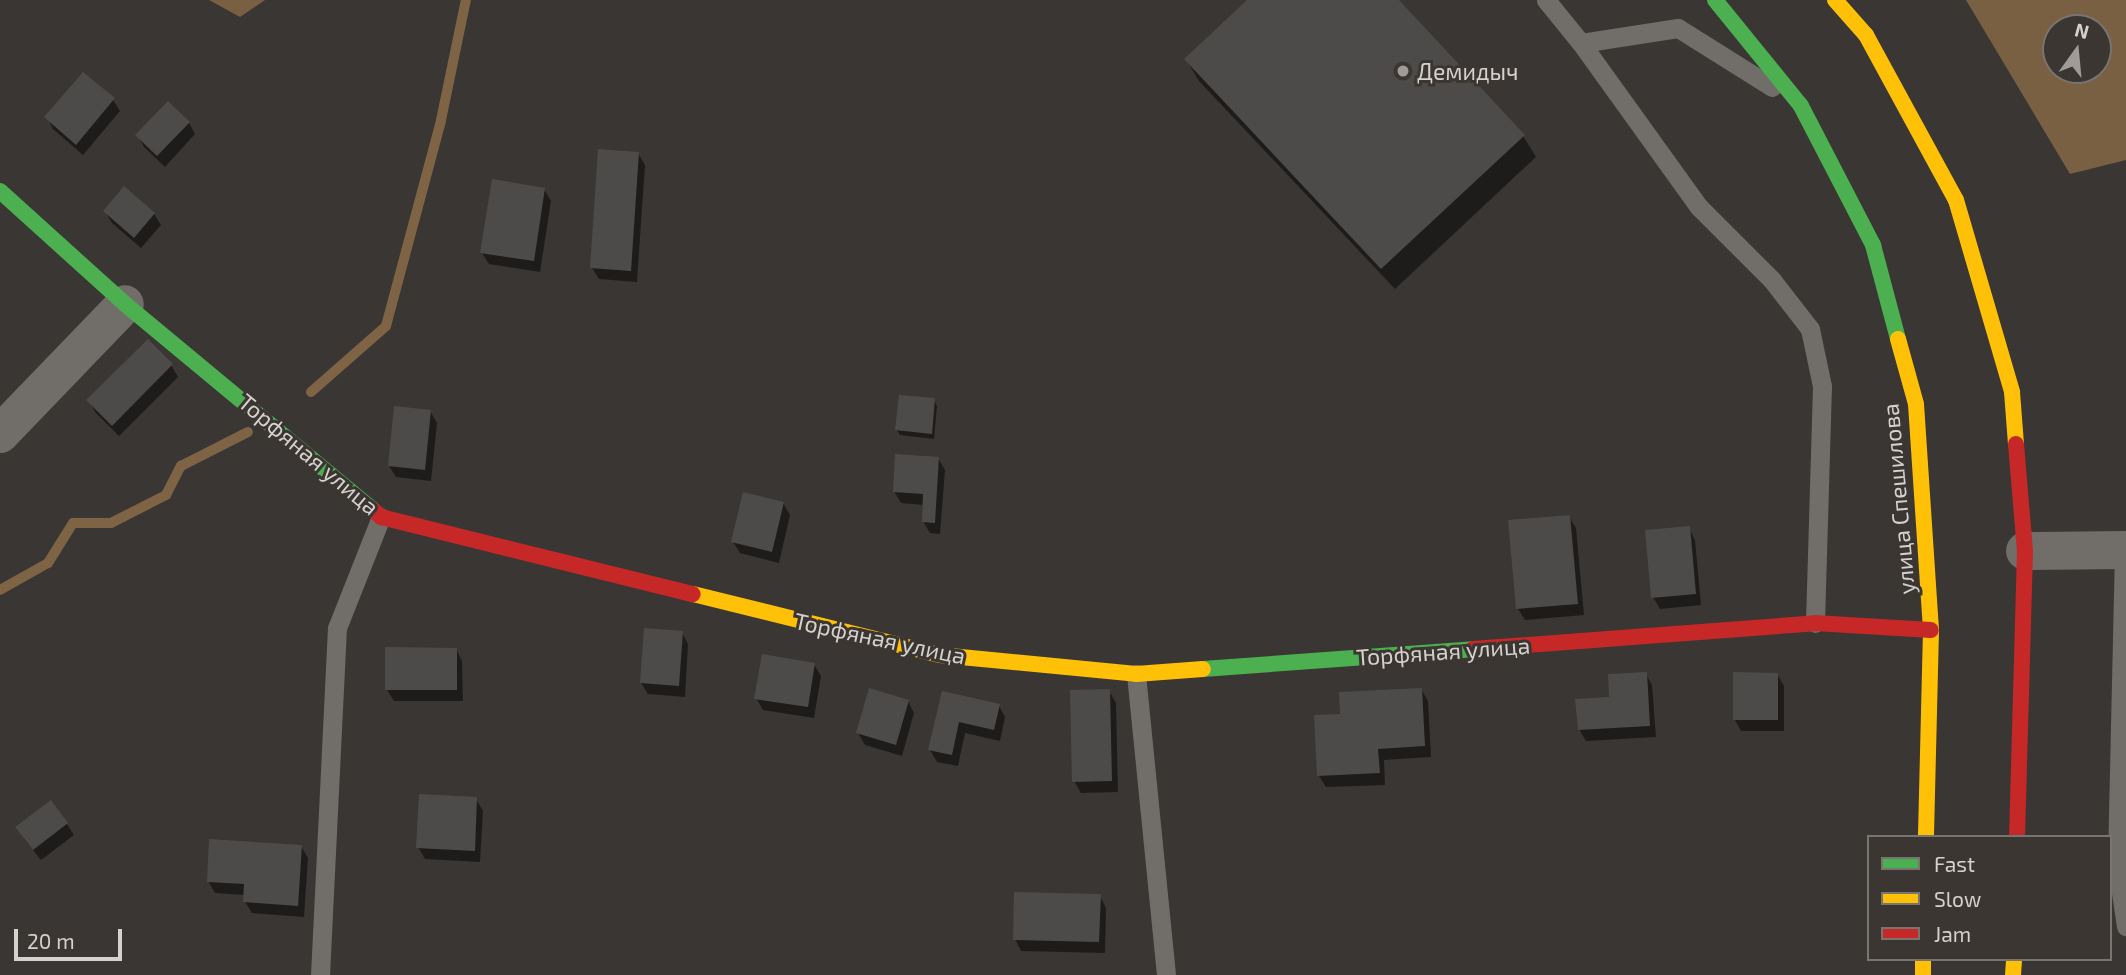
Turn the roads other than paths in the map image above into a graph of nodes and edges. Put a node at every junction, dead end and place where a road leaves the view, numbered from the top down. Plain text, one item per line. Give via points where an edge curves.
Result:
1 (1546, 0) edge
2 (1715, 0) edge
3 (1836, 0) edge
4 (1581, 43) junction
5 (1801, 106) junction
6 (0, 191) edge
7 (125, 304) junction
8 (0, 434) edge
9 (381, 517) junction
10 (2125, 550) edge
11 (2025, 551) junction
12 (1815, 623) junction
13 (1931, 630) junction
14 (1136, 674) junction
15 (1926, 835) edge
16 (2017, 835) edge
17 (2126, 926) edge
18 (320, 975) edge
19 (1166, 975) edge

1 - 4 lane
2 - 5 street, улица Спешилова
3 - 11 street via 1866,35 1956,200 2012,392
4 - 5 lane via 1678,28
4 - 12 lane via 1699,207 1772,281 1810,329 1822,386
5 - 13 street, улица Спешилова via 1873,245 1916,404
6 - 7 street, Торфяная улица
7 - 8 street
7 - 9 street, Торфяная улица
9 - 14 street, Торфяная улица via 940,656
9 - 18 lane via 337,628
10 - 11 street
10 - 17 lane via 2117,866
11 - 16 street
12 - 13 street, Торфяная улица
12 - 14 street, Торфяная улица
13 - 15 street, улица Спешилова
14 - 19 lane

